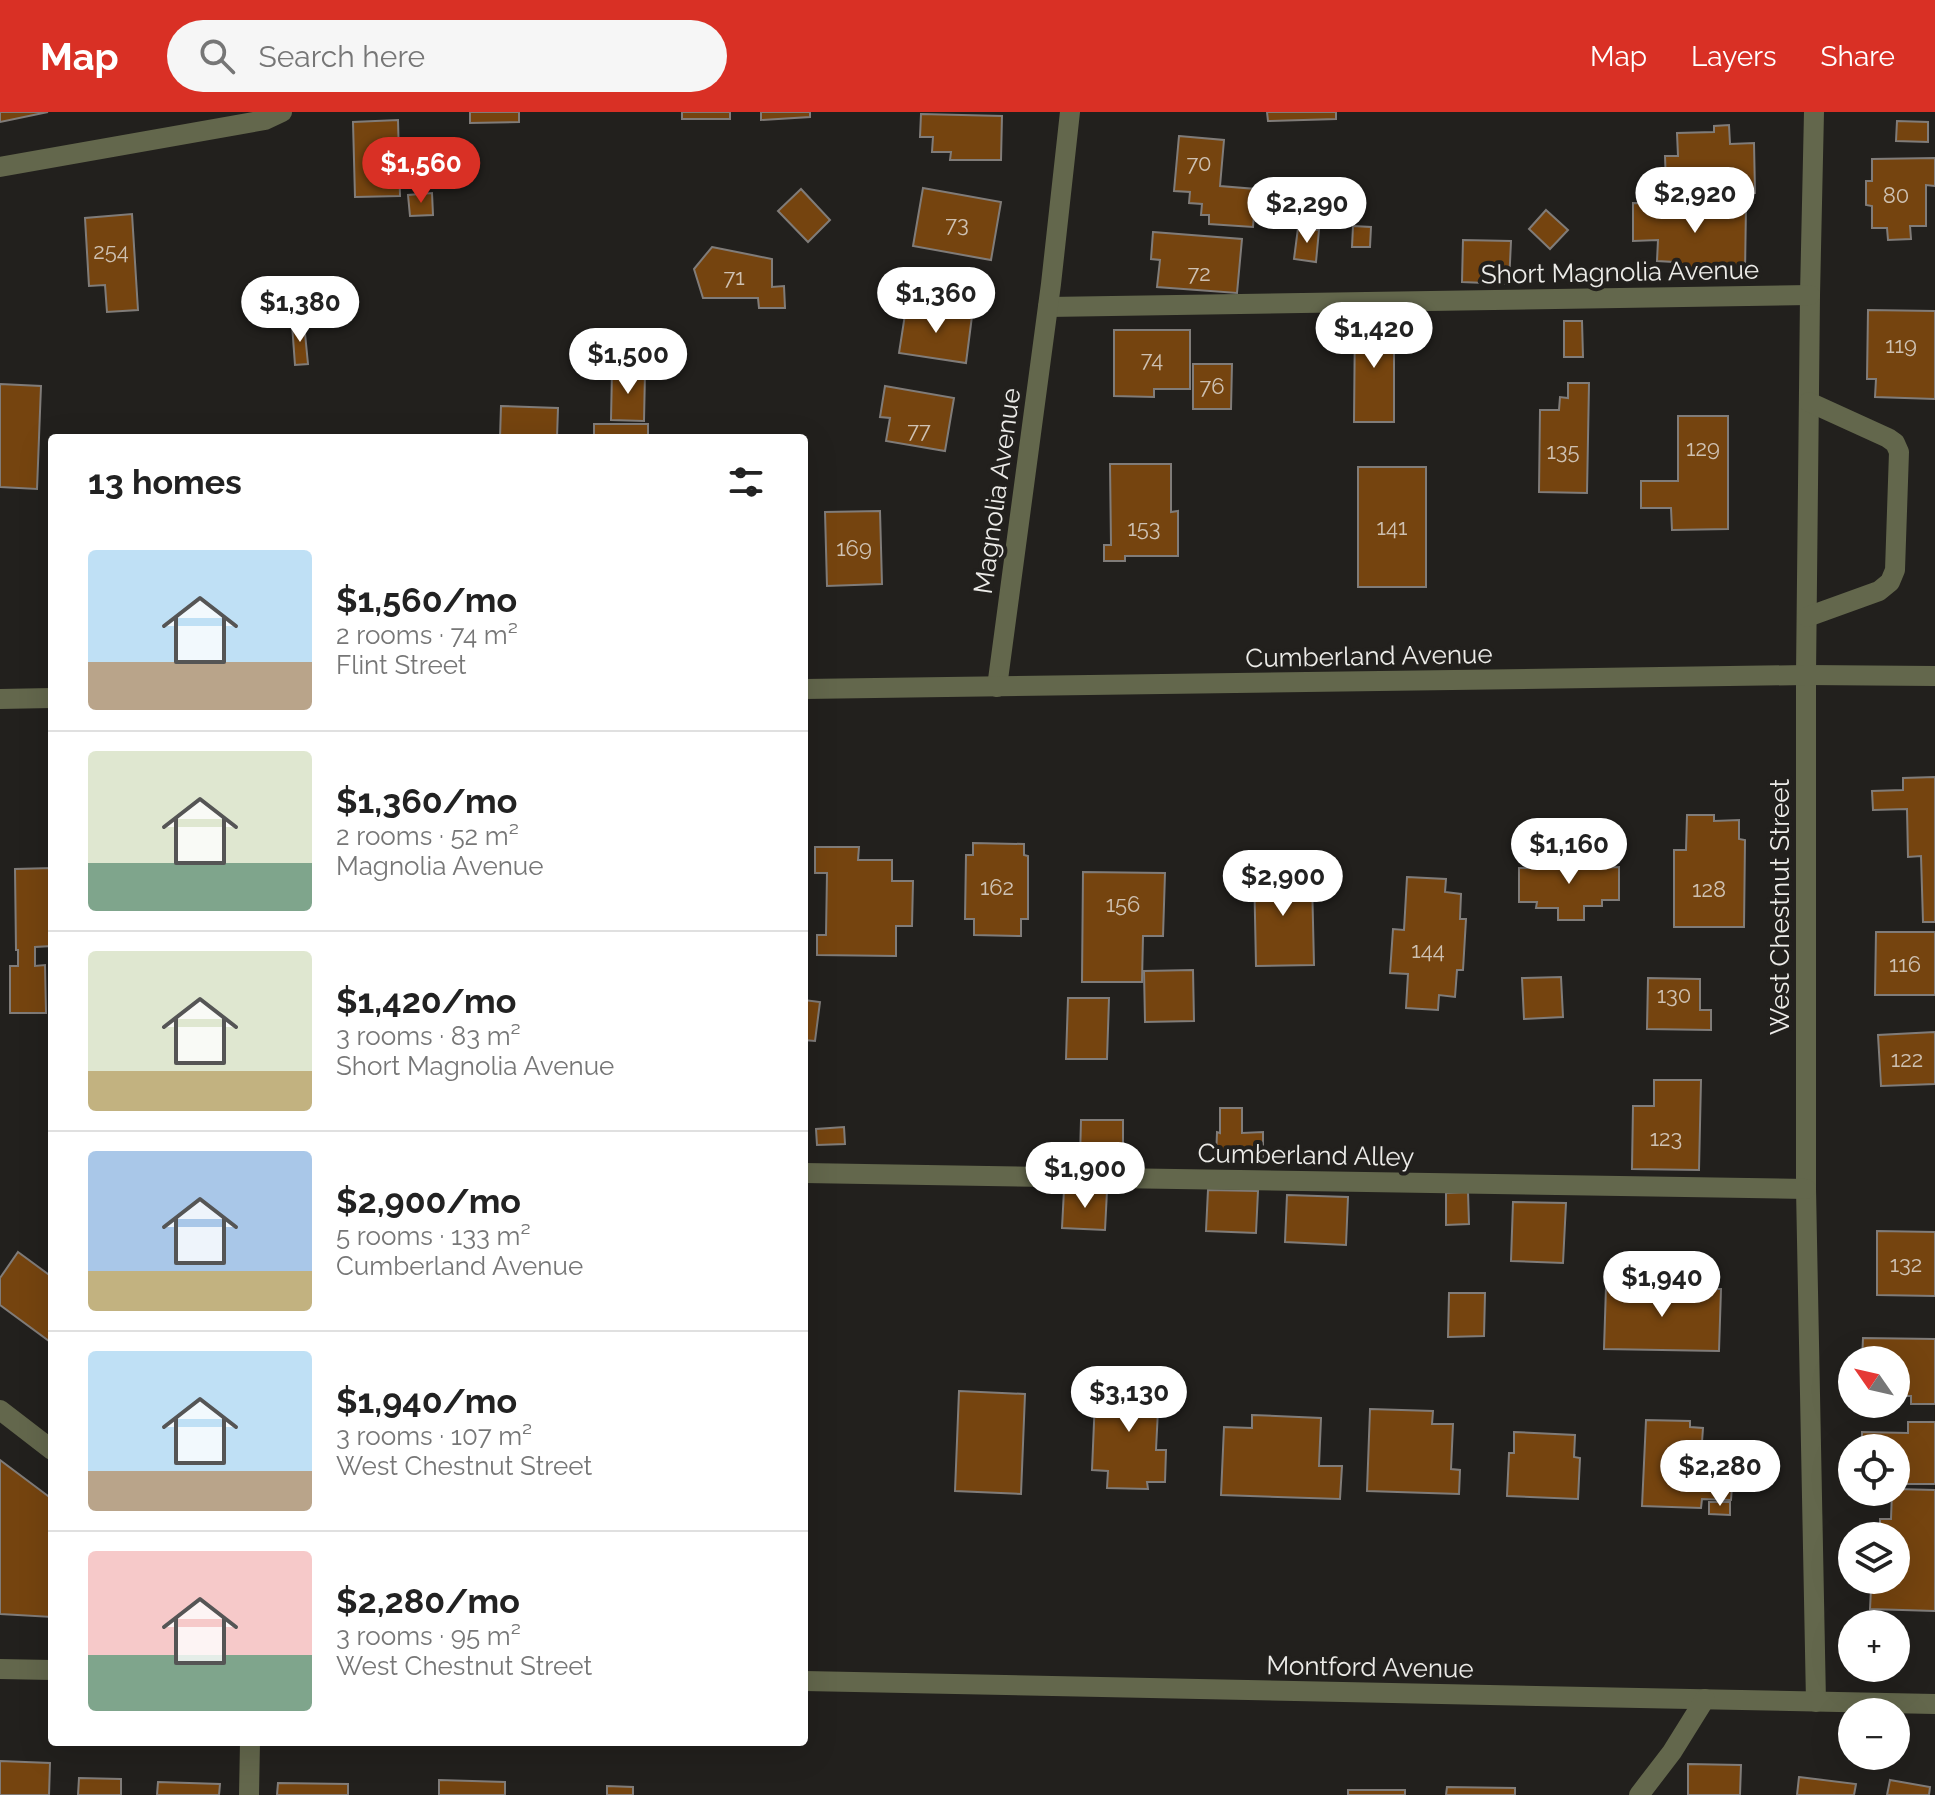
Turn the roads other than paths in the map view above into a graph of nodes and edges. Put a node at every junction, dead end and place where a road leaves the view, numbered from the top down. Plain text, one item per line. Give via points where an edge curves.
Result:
1 (282, 112) edge
2 (1070, 112) edge
3 (1814, 112) edge
4 (0, 167) edge
5 (1810, 295) junction
6 (1048, 307) junction
7 (1809, 402) junction
8 (1807, 617) junction
9 (1806, 675) junction
10 (1935, 676) edge
11 (997, 687) junction
12 (808, 689) edge
13 (48, 698) edge
14 (0, 699) edge
15 (808, 1173) edge
16 (1806, 1189) junction
17 (0, 1410) edge
18 (48, 1447) edge
19 (0, 1669) edge
20 (48, 1670) edge
21 (808, 1681) edge
22 (1705, 1699) junction
23 (1816, 1702) junction
24 (1935, 1704) edge
25 (250, 1746) edge
26 (249, 1795) edge
27 (1639, 1795) edge

1 - 4 street via 265,120
2 - 6 street, Magnolia Avenue
3 - 5 street, West Chestnut Street
5 - 6 street, Short Magnolia Avenue
5 - 7 street, West Chestnut Street
6 - 11 street, Magnolia Avenue
7 - 8 street, West Chestnut Street
7 - 8 street via 1888,438 1899,452 1895,570 1890,582 1879,591
8 - 9 street, West Chestnut Street
9 - 10 street, Cumberland Avenue
9 - 11 street, Cumberland Avenue
9 - 16 street, West Chestnut Street
11 - 12 street, Cumberland Avenue
13 - 14 street
15 - 16 street, Cumberland Alley
16 - 23 street, West Chestnut Street
17 - 18 street
19 - 20 street
21 - 22 street, Montford Avenue
22 - 23 street, Montford Avenue
22 - 27 street
23 - 24 street, Montford Avenue
25 - 26 street

